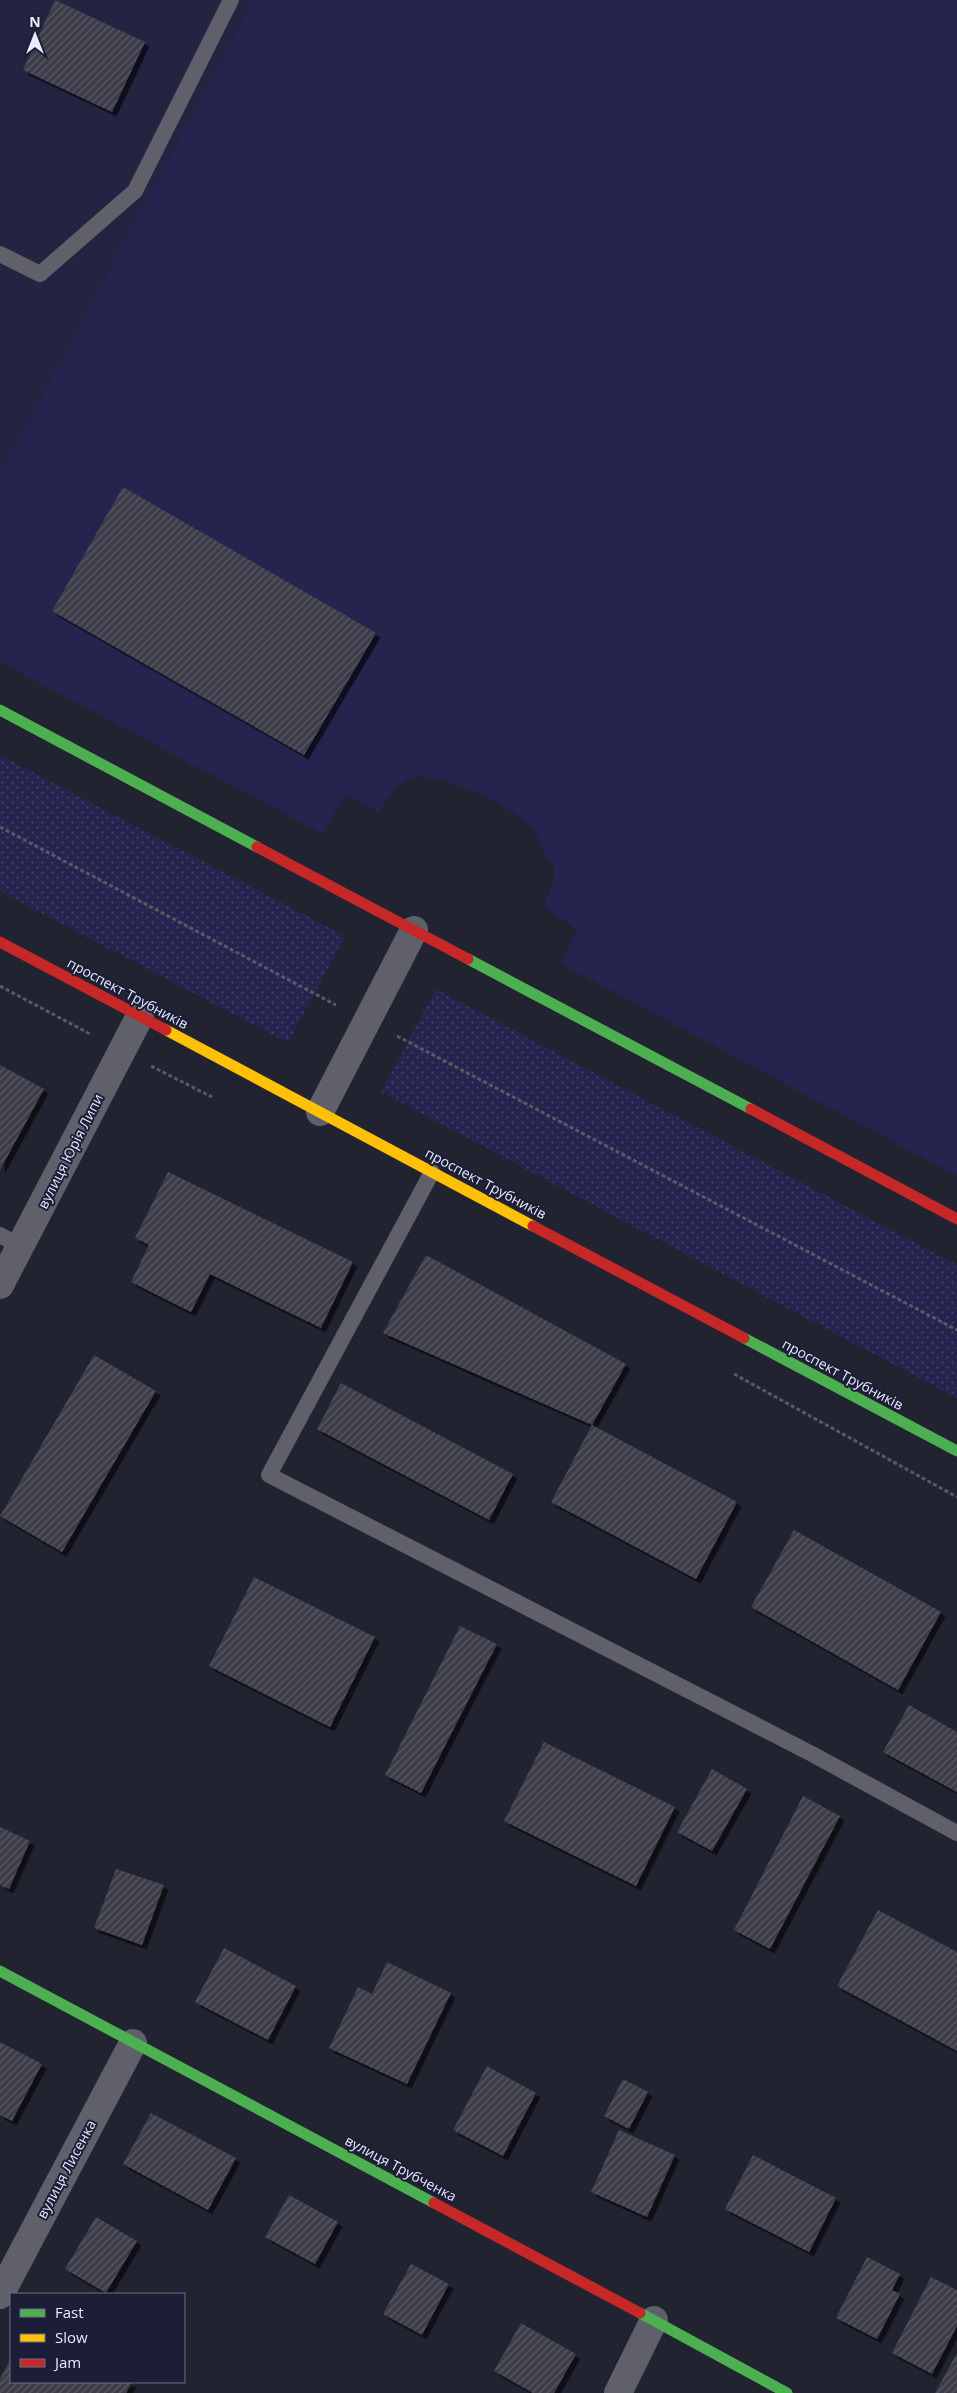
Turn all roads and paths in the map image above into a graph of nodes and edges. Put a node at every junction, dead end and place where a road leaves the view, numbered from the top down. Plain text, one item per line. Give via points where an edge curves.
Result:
1 (231, 0) edge
2 (0, 254) edge
3 (0, 710) edge
4 (0, 828) edge
5 (414, 930) junction
6 (0, 942) edge
7 (140, 1016) junction
8 (367, 1021) junction
9 (320, 1112) junction
10 (432, 1172) junction
11 (957, 1218) edge
12 (10, 1241) edge
13 (0, 1285) edge
14 (957, 1330) edge
15 (957, 1451) edge
16 (957, 1833) edge
17 (0, 1971) edge
18 (133, 2043) junction
19 (0, 2295) edge
20 (654, 2320) junction
21 (618, 2393) edge
22 (787, 2393) edge

1 - 2 lane via 135,191 40,274
3 - 5 main road
4 - 8 path
5 - 8 street
5 - 11 main road
6 - 7 main road, проспект Трубників
7 - 9 main road, проспект Трубників
7 - 12 street, вулиця Юрія Липи
8 - 9 street
8 - 14 path
9 - 10 main road, проспект Трубників
10 - 15 main road, проспект Трубників
10 - 16 lane via 269,1475 812,1754
12 - 13 street, вулиця Юрія Липи
17 - 18 main road, вулиця Трубченка
18 - 19 street, вулиця Лисенка
18 - 20 main road, вулиця Трубченка
20 - 21 street
20 - 22 main road, вулиця Трубченка

